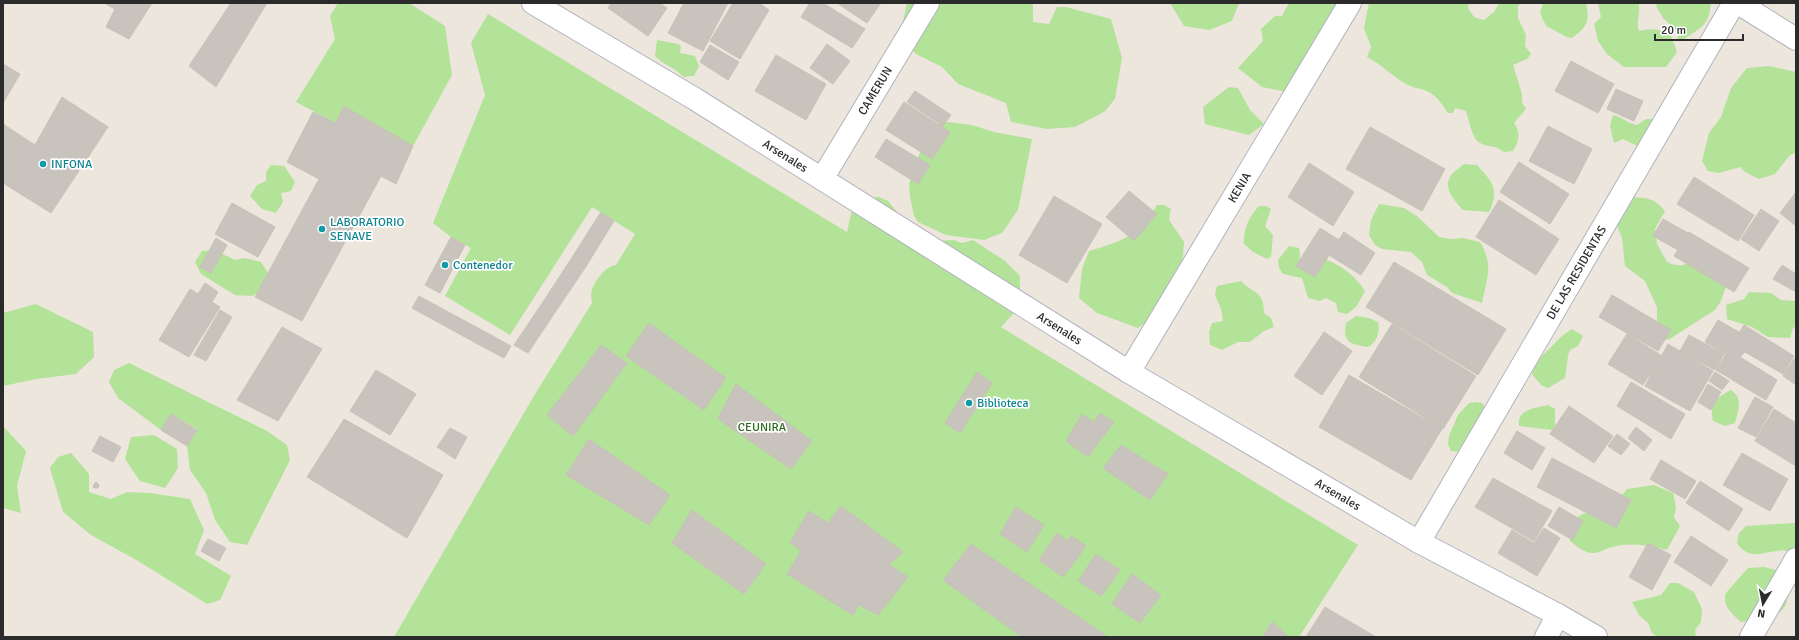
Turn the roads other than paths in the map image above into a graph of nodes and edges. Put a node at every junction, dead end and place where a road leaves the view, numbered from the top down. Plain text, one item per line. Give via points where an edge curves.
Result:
1 (533, 3) edge
2 (928, 3) edge
3 (1350, 3) edge
4 (1734, 3) edge
5 (1738, 3) edge
6 (1796, 39) edge
7 (822, 178) junction
8 (1129, 372) junction
9 (1419, 542) junction
10 (1796, 559) edge
11 (1558, 615) junction
12 (1546, 637) edge
13 (1596, 637) edge
14 (1751, 637) edge

1 - 7 street, Arsenales
2 - 7 street, CAMERUN
3 - 8 street, KENIA
4 - 9 street, DE LAS RESIDENTAS
5 - 6 street
7 - 8 street, Arsenales
8 - 9 street, Arsenales
9 - 11 street, Arsenales
10 - 14 street
11 - 12 street
11 - 13 street, Arsenales

